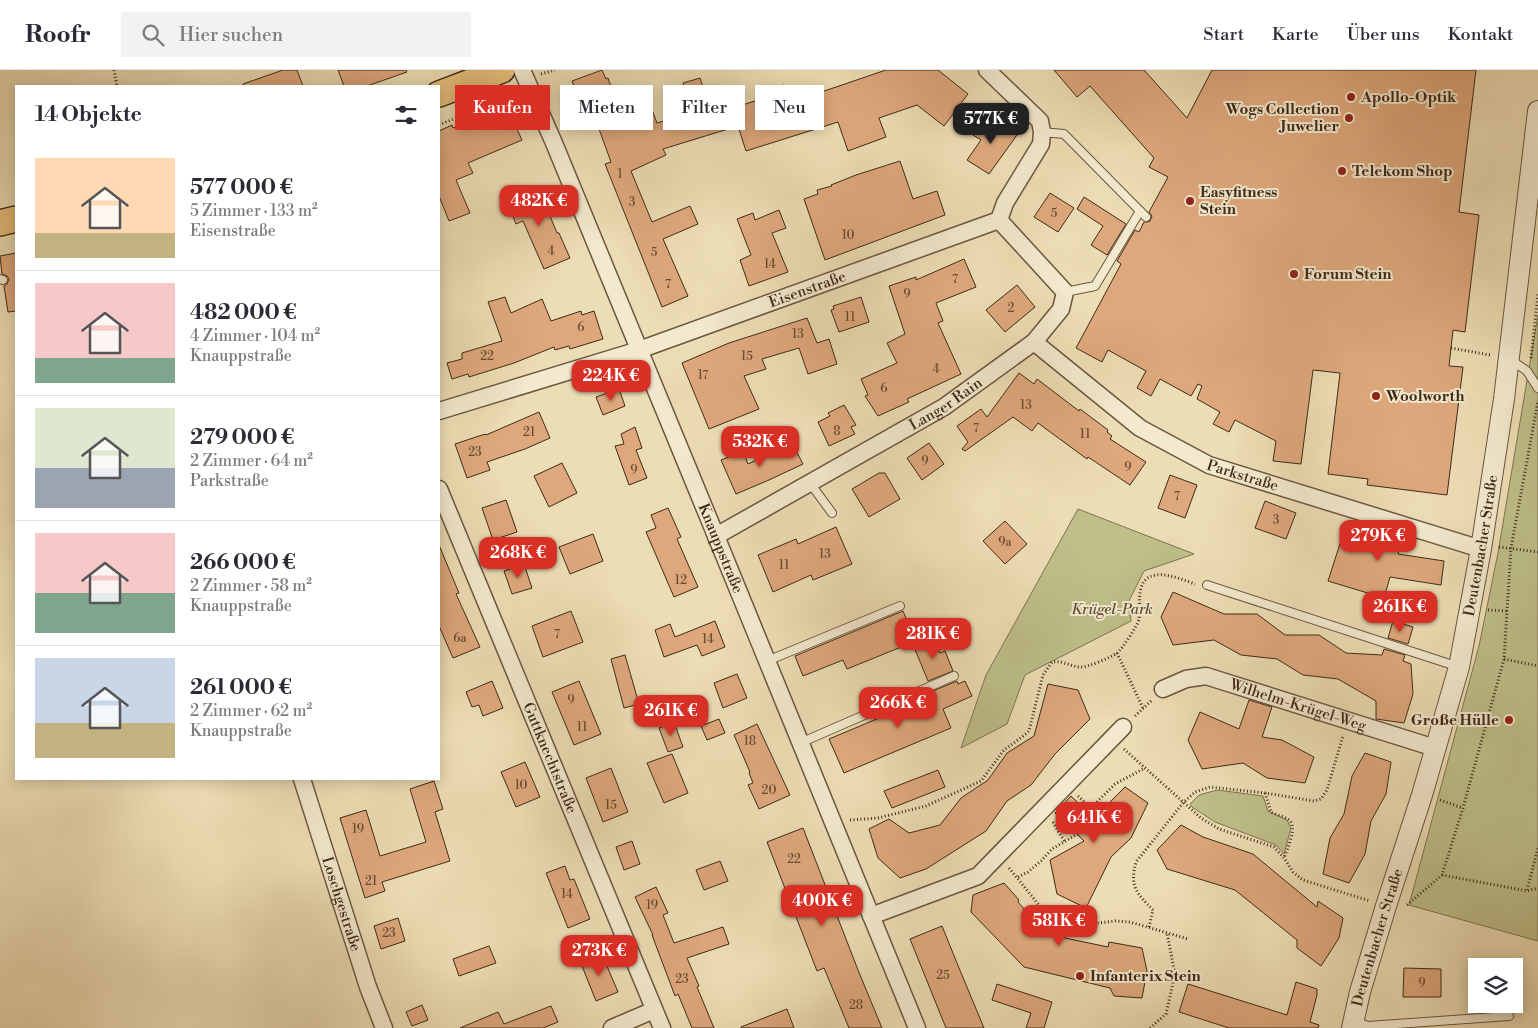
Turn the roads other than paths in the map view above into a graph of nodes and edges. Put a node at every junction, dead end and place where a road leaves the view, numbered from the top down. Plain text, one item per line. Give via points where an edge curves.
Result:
1 (502, 70) edge
2 (522, 70) edge
3 (987, 70) edge
4 (440, 94) edge
5 (1538, 111) edge
6 (1042, 132) junction
7 (1140, 211) junction
8 (1146, 218) dead end
9 (15, 219) edge
10 (999, 220) junction
11 (0, 223) edge
12 (1064, 292) junction
13 (1034, 342) junction
14 (640, 350) junction
15 (1508, 358) junction
16 (1538, 388) edge
17 (440, 411) edge
18 (810, 483) junction
19 (440, 491) edge
20 (832, 512) dead end
21 (716, 536) junction
22 (1481, 549) junction
23 (1207, 585) road end
24 (900, 606) dead end
25 (767, 661) junction
26 (1459, 666) junction
27 (954, 676) dead end
28 (1163, 689) road end
29 (1118, 733) road end
30 (800, 743) junction
31 (1435, 748) junction
32 (302, 780) edge
33 (871, 916) junction
34 (654, 1010) junction
35 (1509, 1016) dead end
36 (1353, 1024) edge
37 (384, 1028) edge
38 (612, 1028) edge
39 (662, 1028) edge
40 (916, 1028) edge

1 - 4 main road
2 - 14 street, Knauppstraße
3 - 6 street via 1040,121
5 - 15 street, Deutenbacher Straße via 1527,235
6 - 7 lane via 1064,134
6 - 10 street via 1041,144 1005,203
7 - 8 lane
7 - 12 lane via 1095,286
9 - 11 main road
10 - 12 street
10 - 14 street, Eisenstraße
12 - 13 street, Langer Rain via 1061,309
13 - 18 street, Langer Rain via 944,407
13 - 22 street, Parkstraße via 1140,428 1210,465
14 - 17 street, Eisenstraße
14 - 21 street, Knauppstraße
15 - 16 lane via 1527,370
15 - 22 street, Deutenbacher Straße
18 - 20 lane
18 - 21 street, Langer Rain
19 - 34 street, Guttknechtstraße
21 - 25 street, Knauppstraße
22 - 26 street, Deutenbacher Straße
23 - 26 lane
24 - 25 lane
25 - 30 street, Knauppstraße
26 - 31 street, Deutenbacher Straße
27 - 30 lane
28 - 31 street, Wilhelm-Krügel-Weg via 1186,679 1206,676
29 - 33 street via 978,876
30 - 33 street, Knauppstraße
31 - 36 street, Deutenbacher Straße
32 - 37 street, Loschgestraße
33 - 40 street, Knauppstraße
34 - 38 street
34 - 39 street, Guttknechtstraße
35 - 36 lane via 1368,1026

